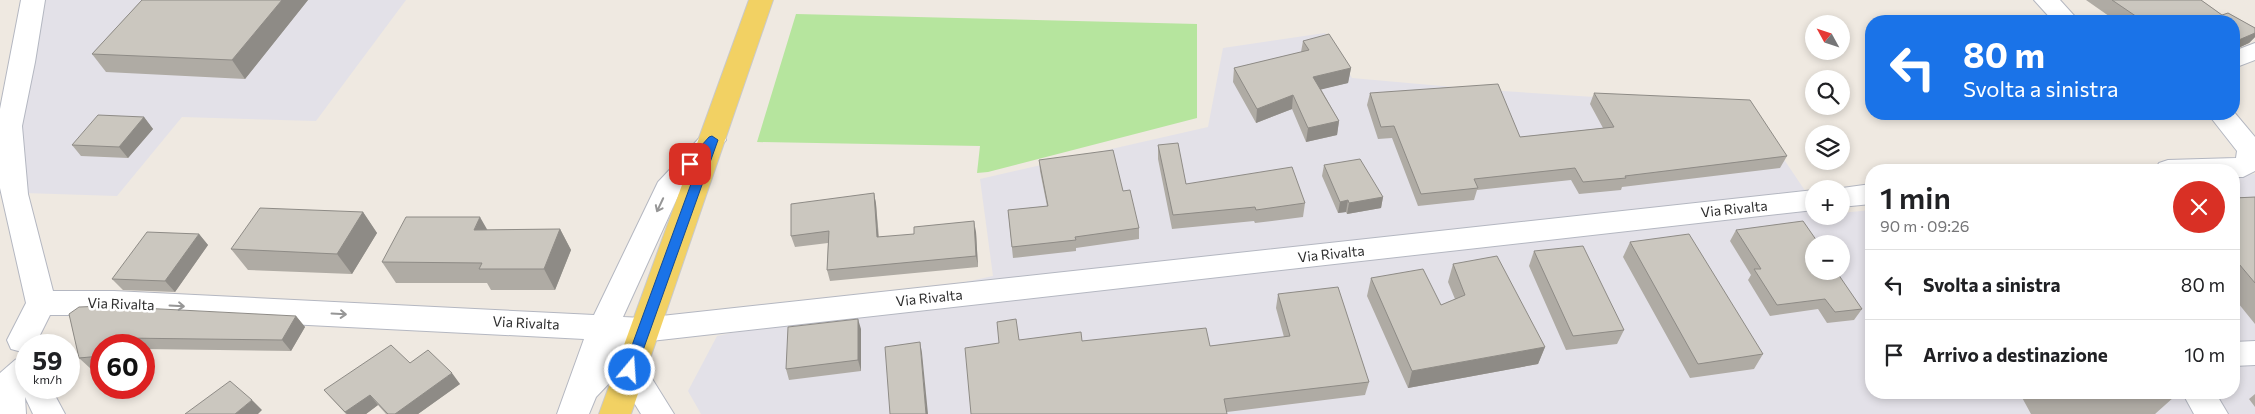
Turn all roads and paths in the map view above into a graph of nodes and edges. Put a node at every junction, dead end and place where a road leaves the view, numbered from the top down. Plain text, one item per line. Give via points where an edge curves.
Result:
1 (33, 0) edge
2 (761, 0) edge
3 (2046, 0) edge
4 (2061, 15) edge
5 (2255, 51) edge
6 (2240, 57) edge
7 (2225, 120) edge
8 (712, 140) junction
9 (2252, 161) edge
10 (2240, 167) edge
11 (1865, 195) edge
12 (1850, 196) edge
13 (1805, 201) edge
14 (38, 295) junction
15 (603, 327) junction
16 (643, 330) junction
17 (26, 334) edge
18 (2255, 353) edge
19 (2240, 354) edge
20 (630, 370) junction
21 (38, 399) edge
22 (2202, 399) edge
23 (578, 402) edge
24 (49, 414) edge
25 (615, 414) edge
26 (658, 414) edge
27 (2212, 414) edge

1 - 14 street via 9,126 14,194
2 - 8 main road
3 - 4 street
5 - 6 street
7 - 9 street via 2250,149
8 -> 15 street via 668,189
8 - 16 main road
9 - 10 street
11 - 12 street
13 - 16 street, Via Rivalta
14 -> 15 street, Via Rivalta via 114,304
14 - 17 street
15 - 16 street, Via Rivalta
15 - 23 street
16 - 20 main road
16 - 23 street
18 - 19 street
20 - 25 main road
20 - 26 street
21 - 24 street
22 - 27 street

